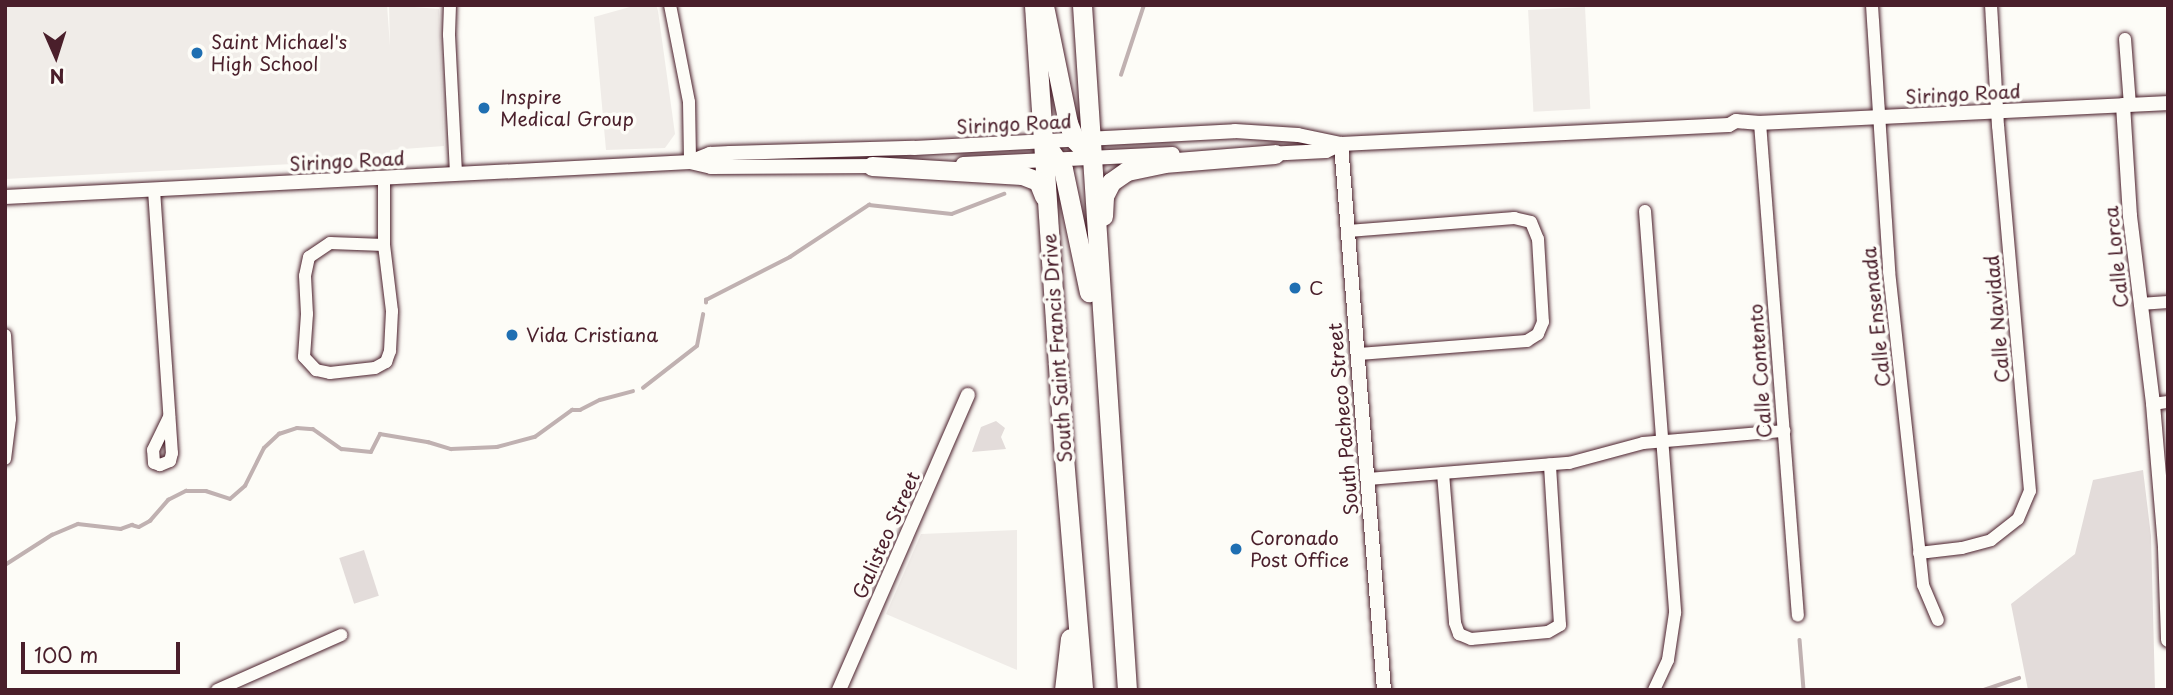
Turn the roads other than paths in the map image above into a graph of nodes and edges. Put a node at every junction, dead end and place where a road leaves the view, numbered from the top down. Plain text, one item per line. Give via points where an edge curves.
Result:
1 (450, 5) edge
2 (670, 5) edge
3 (1034, 5) edge
4 (1044, 5) edge
5 (1082, 5) edge
6 (1872, 5) edge
7 (1991, 5) edge
8 (2125, 39) dead end
9 (2168, 103) edge
10 (2127, 105) junction
11 (1997, 112) junction
12 (1879, 118) junction
13 (1760, 123) junction
14 (1341, 144) junction
15 (1086, 145) junction
16 (1049, 154) junction
17 (1275, 154) junction
18 (690, 162) junction
19 (872, 166) junction
20 (456, 174) junction
21 (384, 178) junction
22 (154, 190) junction
23 (5, 197) edge
24 (1047, 205) junction
25 (1645, 211) dead end
26 (1348, 231) junction
27 (384, 245) junction
28 (1101, 301) junction
29 (2168, 302) edge
30 (2140, 304) junction
31 (5, 335) edge
32 (1358, 354) junction
33 (968, 395) dead end
34 (1107, 397) junction
35 (2168, 402) edge
36 (2152, 404) junction
37 (169, 417) dead end
38 (1783, 431) junction
39 (1662, 441) junction
40 (5, 459) edge
41 (1550, 464) junction
42 (1443, 473) junction
43 (1368, 479) junction
44 (1919, 553) junction
45 (1073, 574) junction
46 (1798, 617) dead end
47 (1938, 620) dead end
48 (341, 635) dead end
49 (2168, 640) edge
50 (217, 690) edge
51 (839, 690) edge
52 (1064, 690) edge
53 (1083, 690) edge
54 (1127, 690) edge
55 (1384, 690) edge
56 (1654, 690) edge

1 - 20 street
2 - 18 street via 689,102
3 - 16 highway, South Saint Francis Drive
4 - 15 highway via 1068,123
5 - 15 highway
6 - 12 street, Calle Ensenada
7 - 11 street, Calle Navidad
8 - 10 street
9 - 10 street, Siringo Road
10 - 11 street, Siringo Road
10 - 30 street, Calle Lorca via 2130,216
11 - 12 street, Siringo Road
11 - 44 street, Calle Navidad via 2030,491 2018,519 1991,540
12 - 13 street, Siringo Road
12 - 44 street, Calle Ensenada
13 - 14 street, Siringo Road via 1751,128 1729,125
13 - 38 street, Calle Contento
14 - 15 street, Siringo Road via 1254,132
14 - 17 street, Siringo Road via 1326,151
14 - 26 street, South Pacheco Street
15 - 16 street, Siringo Road
15 - 16 street, Siringo Road
15 - 17 street, Siringo Road
15 - 28 highway
16 - 18 street, Siringo Road via 730,153
16 - 19 street, Siringo Road
16 - 24 highway, South Saint Francis Drive
16 - 34 highway via 1066,179
17 - 28 highway via 1164,163 1127,171 1111,182 1103,207
18 - 19 street, Siringo Road via 711,167
18 - 20 street, Siringo Road
19 - 24 highway via 1022,175 1038,181
20 - 21 street, Siringo Road
21 - 22 street, Siringo Road
21 - 27 street
22 - 23 street, Siringo Road
22 - 37 street
24 - 45 highway, South Saint Francis Drive
25 - 39 street
26 - 32 street, South Pacheco Street
26 - 32 street via 1514,218 1531,222 1538,239 1543,323 1538,334 1527,341
27 - 27 street via 392,311 386,362 375,368 316,370 304,357 309,257 330,243
28 - 34 highway
29 - 30 street
30 - 36 street, Calle Lorca
31 - 40 street via 10,419
32 - 43 street, South Pacheco Street
33 - 51 street, Galisteo Street
34 - 54 highway
35 - 36 street
36 - 49 street, Calle Lorca
38 - 39 street
38 - 46 street, Calle Contento
39 - 41 street
39 - 56 street via 1675,613 1670,652
41 - 42 street
41 - 42 street via 1560,625 1548,632 1471,639 1459,634 1455,624
42 - 43 street
43 - 55 street, South Pacheco Street
44 - 47 street, Calle Ensenada via 1924,593
45 - 52 highway
45 - 53 highway, South Saint Francis Drive
48 - 50 street

